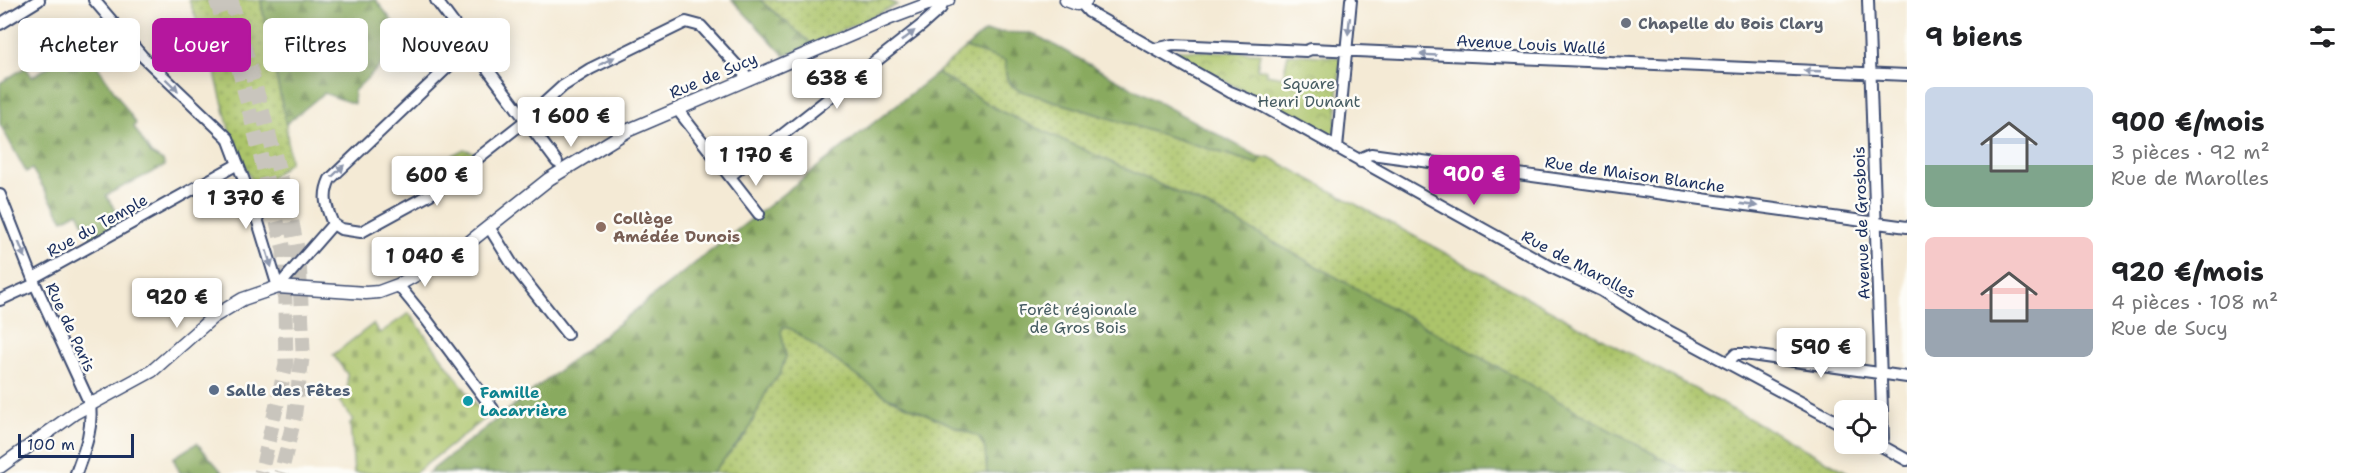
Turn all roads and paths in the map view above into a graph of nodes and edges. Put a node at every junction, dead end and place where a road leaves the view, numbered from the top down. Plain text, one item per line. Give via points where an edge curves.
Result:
1 (39, 0) edge
2 (94, 0) edge
3 (436, 0) edge
4 (945, 0) edge
5 (1066, 0) edge
6 (1351, 0) edge
7 (1868, 0) edge
8 (1083, 2) edge
9 (449, 18) edge
10 (0, 24) edge
11 (1155, 49) junction
12 (1347, 51) junction
13 (443, 72) edge
14 (490, 72) edge
15 (1870, 73) junction
16 (1907, 75) edge
17 (749, 79) junction
18 (677, 109) junction
19 (526, 119) junction
20 (1337, 148) junction
21 (557, 162) dead end
22 (1361, 162) junction
23 (238, 164) junction
24 (730, 176) junction
25 (0, 195) edge
26 (759, 214) dead end
27 (1876, 222) junction
28 (333, 224) junction
29 (489, 227) junction
30 (1907, 227) edge
31 (34, 281) junction
32 (398, 285) junction
33 (278, 287) junction
34 (0, 300) edge
35 (567, 334) dead end
36 (1728, 362) junction
37 (1882, 373) junction
38 (1907, 376) edge
39 (1882, 400) edge
40 (90, 404) junction
41 (493, 409) dead end
42 (1834, 420) edge
43 (1888, 449) edge
44 (1907, 460) edge
45 (0, 467) edge
46 (76, 473) edge

1 - 10 street
2 -> 23 street via 142,56 228,138
3 - 9 street
4 - 17 main road, Rue de Sucy via 888,19
24 -> 4 street via 922,25
5 - 8 main road via 1072,4
6 -> 12 street
7 - 15 street, Avenue de Grosbois
8 - 11 street, Rue de Marolles via 1089,12
11 - 12 street, Avenue Louis Wallé via 1173,45
11 - 20 street, Rue de Marolles
15 -> 12 street, Avenue Louis Wallé
12 - 20 street
28 -> 13 street via 325,198 330,179
14 - 19 street
15 - 16 street, Avenue Louis Wallé
15 - 27 street, Avenue de Grosbois
17 - 18 main road, Rue de Sucy
19 -> 17 street via 563,86 590,69 686,22 701,26
18 - 24 street
18 - 29 main road, Rue de Sucy via 629,130 540,187
19 - 21 street
19 - 28 street via 436,191 375,226 351,232
20 - 22 street, Rue de Marolles
22 -> 27 street, Rue de Maison Blanche via 1371,154
22 - 36 street, Rue de Marolles
23 - 31 street, Rue du Temple
23 -> 33 street
24 - 26 street
25 -> 31 street, Rue de Paris
27 - 30 street, Rue de Maison Blanche
27 - 37 street, Avenue de Grosbois
28 - 33 street
29 - 32 main road, Rue de Sucy via 457,252
29 - 35 street via 512,264
31 - 34 street, Rue du Temple
31 - 40 street, Rue de Paris
32 - 33 main road, Rue de Sucy via 366,293
32 - 41 street
33 - 40 main road, Rue de Sucy via 218,313 152,371
36 - 37 street via 1736,354 1744,354
36 - 42 street, Rue de Marolles
37 - 38 street
37 - 39 street, Avenue de Grosbois
40 - 45 main road, Rue de Sucy
40 - 46 street via 90,436
43 - 44 street

